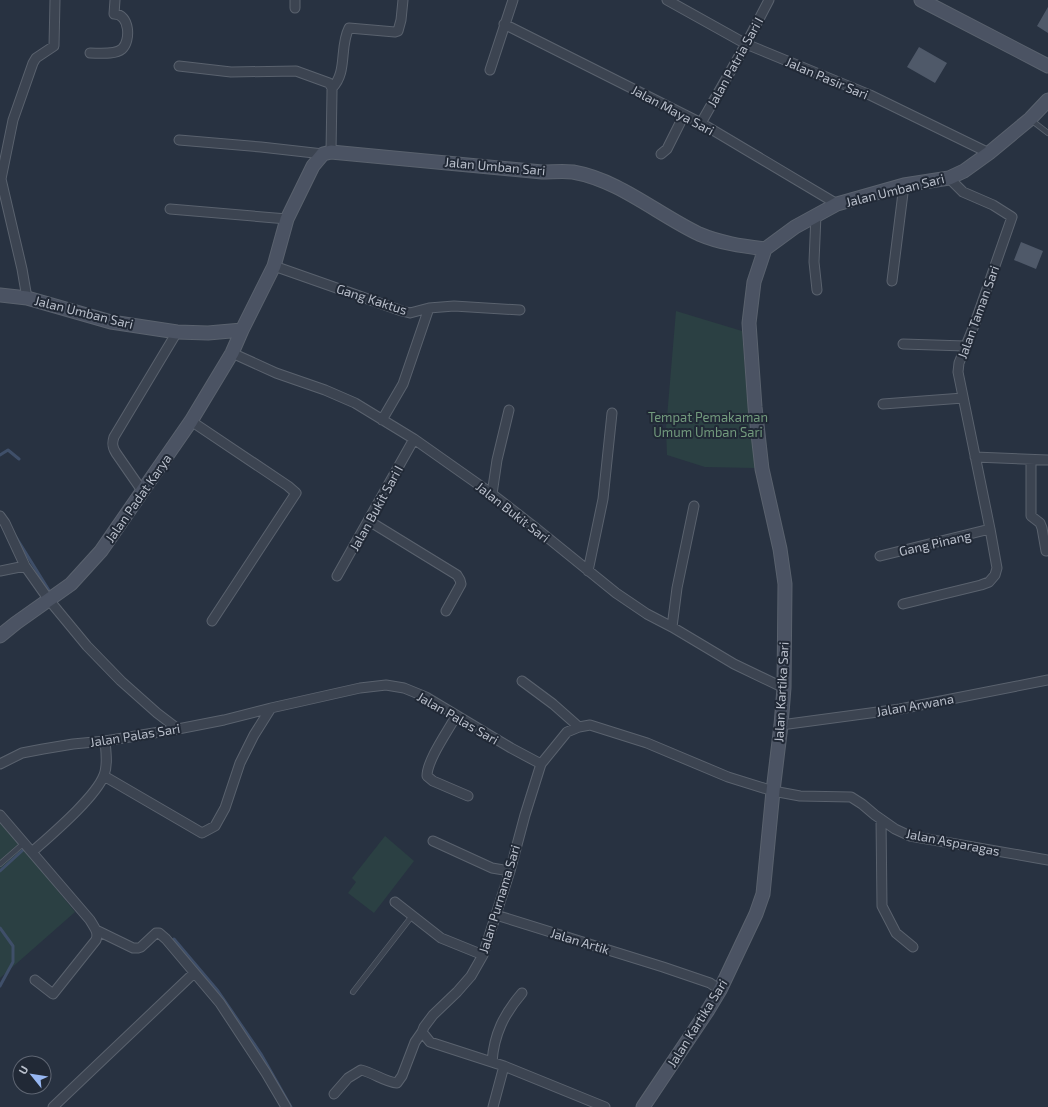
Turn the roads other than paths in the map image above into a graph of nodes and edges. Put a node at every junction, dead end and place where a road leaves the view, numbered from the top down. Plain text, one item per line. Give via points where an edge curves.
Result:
1 (55, 0) edge
2 (115, 0) edge
3 (403, 0) edge
4 (513, 0) edge
5 (667, 0) edge
6 (769, 0) edge
7 (921, 0) edge
8 (504, 24) junction
9 (746, 44) junction
10 (90, 53) dead end
11 (179, 66) dead end
12 (1048, 66) edge
13 (490, 70) dead end
14 (332, 88) junction
15 (1048, 100) edge
16 (684, 115) junction
17 (1030, 119) junction
18 (701, 123) junction
19 (1048, 133) edge
20 (179, 140) dead end
21 (4, 145) edge
22 (327, 153) junction
23 (989, 153) junction
24 (660, 154) dead end
25 (949, 178) junction
26 (904, 185) junction
27 (837, 204) junction
28 (170, 209) dead end
29 (816, 214) junction
30 (287, 219) junction
31 (765, 249) junction
32 (274, 266) junction
33 (892, 281) dead end
34 (817, 290) dead end
35 (0, 294) edge
36 (27, 298) junction
37 (430, 308) junction
38 (520, 310) dead end
39 (242, 330) junction
40 (177, 332) junction
41 (903, 344) dead end
42 (965, 346) junction
43 (232, 353) junction
44 (963, 398) junction
45 (883, 404) dead end
46 (509, 410) dead end
47 (612, 413) dead end
48 (382, 420) junction
49 (192, 421) junction
50 (414, 439) junction
51 (975, 457) junction
52 (1031, 460) junction
53 (1048, 460) edge
54 (143, 492) junction
55 (492, 494) junction
56 (694, 506) dead end
57 (0, 516) edge
58 (369, 521) junction
59 (990, 529) junction
60 (1046, 551) dead end
61 (880, 556) dead end
62 (25, 566) junction
63 (0, 571) edge
64 (588, 571) junction
65 (337, 576) dead end
66 (49, 600) junction
67 (903, 604) dead end
68 (446, 611) dead end
69 (212, 621) dead end
70 (672, 627) junction
71 (0, 636) edge
72 (1048, 680) edge
73 (522, 682) dead end
74 (784, 688) junction
75 (271, 708) junction
76 (456, 716) junction
77 (781, 725) junction
78 (578, 727) junction
79 (178, 729) junction
80 (105, 741) junction
81 (0, 764) edge
82 (541, 764) junction
83 (104, 776) junction
84 (773, 791) junction
85 (468, 796) dead end
86 (0, 815) edge
87 (881, 820) junction
88 (433, 841) dead end
89 (24, 843) junction
90 (32, 852) junction
91 (1048, 860) edge
92 (0, 864) edge
93 (510, 871) junction
94 (395, 902) dead end
95 (496, 915) junction
96 (412, 916) junction
97 (96, 930) junction
98 (913, 947) dead end
99 (483, 954) junction
100 (194, 973) junction
101 (34, 980) dead end
102 (720, 990) junction
103 (354, 992) dead end
104 (522, 993) dead end
105 (422, 1032) junction
106 (492, 1062) junction
107 (504, 1066) junction
108 (334, 1094) dead end
109 (53, 1107) edge
110 (286, 1107) edge
111 (493, 1107) edge
112 (605, 1107) edge
113 (643, 1107) edge

1 - 21 street via 54,46 33,63
2 - 10 street via 114,14 122,17 128,26 126,42 115,52
3 - 14 street via 399,29 395,32 348,28 341,73
4 - 8 street
5 - 9 street, Jalan Pasir Sari
6 - 9 street, Jalan Patria Sari I
7 - 12 street
8 - 13 street
8 - 16 street, Jalan Maya Sari
9 - 18 street, Jalan Patria Sari I
9 - 23 street, Jalan Pasir Sari via 870,95
11 - 14 street via 231,72 296,71 329,83
14 - 22 street
15 - 17 street, Jalan Umban Sari
16 - 18 street, Jalan Maya Sari
16 - 24 street via 667,149
17 - 19 lane
17 - 23 street, Jalan Umban Sari
18 - 27 street, Jalan Maya Sari
20 - 22 street
21 - 36 street via 1,179
22 - 30 street via 313,166
22 - 31 street, Jalan Umban Sari via 542,172 572,172 612,186 699,234 724,243
23 - 25 street, Jalan Umban Sari via 964,171
25 - 26 street, Jalan Umban Sari
25 - 42 street, Jalan Taman Sari via 963,192 993,205 1012,217
26 - 27 street, Jalan Umban Sari
26 - 33 street
27 - 29 street, Jalan Umban Sari
28 - 30 street
29 - 31 street, Jalan Umban Sari
29 - 34 street via 814,262
30 - 32 street
31 - 74 street, Jalan Kartika Sari via 754,282 749,323 762,469 785,584
32 - 37 street, Gang Kaktus via 402,311 410,313
32 - 39 street
35 - 36 street, Jalan Umban Sari
36 - 40 street, Jalan Umban Sari via 111,322
37 - 38 street, Gang Kaktus via 454,306
37 - 48 street via 403,384
39 - 40 street, Jalan Umban Sari
39 - 43 street, Jalan Padat Karya
40 - 54 street via 112,442 116,453
41 - 42 street
42 - 44 street, Jalan Taman Sari via 958,372
43 - 48 street, Jalan Bukit Sari via 355,403
43 - 49 street, Jalan Padat Karya
44 - 45 street
44 - 51 street, Jalan Taman Sari
46 - 55 street
47 - 64 street via 603,499
48 - 50 street, Jalan Bukit Sari
49 - 54 street, Jalan Padat Karya
49 - 69 street via 296,493
50 - 55 street, Jalan Bukit Sari
50 - 58 street, Jalan Bukit Sari I
51 - 52 street
51 - 59 street, Jalan Taman Sari
52 - 53 street
52 - 60 street via 1031,516 1040,523
54 - 66 street, Jalan Padat Karya via 101,551 71,584
55 - 64 street, Jalan Bukit Sari
56 - 70 street via 677,588
57 - 62 street
58 - 65 street, Jalan Bukit Sari I
58 - 68 street via 457,575 460,584
59 - 61 street, Gang Pinang
59 - 67 street, Jalan Taman Sari via 996,568 989,582
62 - 63 street
62 - 66 street
64 - 70 street, Jalan Bukit Sari via 616,594
66 - 71 street, Jalan Padat Karya
66 - 79 street via 87,646 121,681
70 - 74 street, Jalan Bukit Sari via 734,664
72 - 77 street, Jalan Arwana via 900,709
73 - 78 street via 553,704
74 - 77 street, Jalan Kartika Sari
75 - 76 street, Jalan Palas Sari via 360,688 386,685 404,688 426,697
75 - 79 street, Jalan Palas Sari
75 - 83 street via 240,763 225,808 215,826 202,833
76 - 82 street, Jalan Palas Sari
76 - 85 street via 430,762 427,776
77 - 84 street, Jalan Kartika Sari
78 - 82 street via 567,732
78 - 84 street via 590,725 640,741 728,777
79 - 80 street, Jalan Palas Sari
80 - 81 street, Jalan Palas Sari via 22,753
80 - 83 street
82 - 93 street, Jalan Purnama Sari
83 - 90 street via 88,798
84 - 87 street, Jalan Asparagas via 800,796 851,798
84 - 102 street, Jalan Kartika Sari via 763,894
86 - 89 street
87 - 91 street, Jalan Asparagas via 910,836
87 - 98 street via 882,906 896,933
88 - 93 street via 492,868
89 - 90 street
89 - 92 lane
90 - 97 street
93 - 95 street, Jalan Purnama Sari
94 - 96 street
95 - 99 street, Jalan Purnama Sari
95 - 102 street, Jalan Artik via 663,967 710,983
96 - 99 street via 441,938
96 - 103 lane
97 - 100 street via 133,948 141,947 154,933 159,933
97 - 101 street via 96,940 53,994
99 - 105 street, Jalan Purnama Sari via 471,976 433,1015
100 - 109 street
100 - 110 street via 220,1003
102 - 113 street, Jalan Kartika Sari
104 - 106 street via 502,1024 493,1046
105 - 106 street via 430,1042
105 - 108 street, Jalan Purnama Sari via 397,1084 361,1070 348,1078
106 - 107 street
107 - 111 street
107 - 112 street

